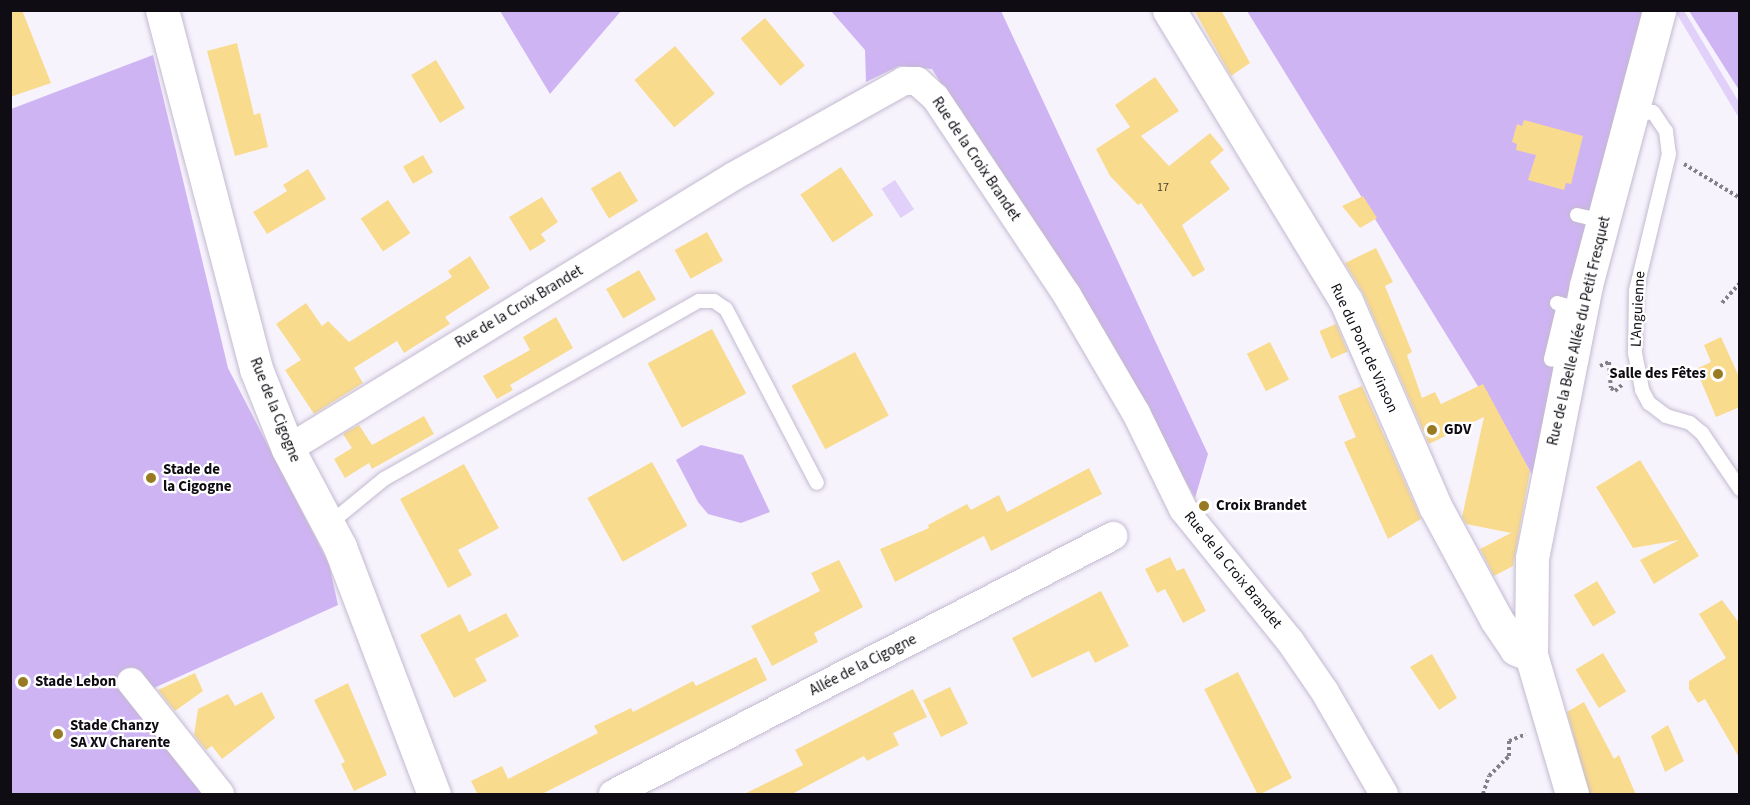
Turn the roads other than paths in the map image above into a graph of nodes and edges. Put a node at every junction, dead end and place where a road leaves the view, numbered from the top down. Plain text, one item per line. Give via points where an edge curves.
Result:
1 (162, 10) edge
2 (1169, 10) edge
3 (1659, 10) edge
4 (1632, 115) junction
5 (1557, 303) dead end
6 (1570, 369) junction
7 (288, 449) junction
8 (817, 483) dead end
9 (1740, 489) edge
10 (328, 525) junction
11 (1113, 536) dead end
12 (1531, 655) junction
13 (131, 682) dead end
14 (220, 795) edge
15 (434, 795) edge
16 (614, 795) edge
17 (1384, 795) edge
18 (1572, 795) edge

1 - 7 street, Rue de la Cigogne via 256,369
2 - 12 street, Rue du Pont de Vinson via 1346,301 1435,506 1496,619 1516,649
3 - 4 street, Rue de la Belle Allée du Petit Fresquet
4 - 6 street, Rue de la Belle Allée du Petit Fresquet via 1590,218
4 - 9 lane, L'Anguienne via 1653,112 1666,130 1669,154 1636,290 1637,368 1648,403 1666,416 1690,423 1702,434
5 - 6 lane via 1564,305 1551,359
6 - 12 street, Rue de la Belle Allée du Petit Fresquet via 1532,558
7 - 10 street, Rue de la Cigogne
7 - 17 street, Rue de la Croix Brandet via 734,176 904,81 916,81 935,97 1067,296 1136,413 1183,509 1290,641 1325,692
8 - 10 lane via 726,309 714,301 699,301 384,479
10 - 15 street, Rue de la Cigogne via 362,600
11 - 16 street, Allée de la Cigogne
12 - 18 street, Rue de la Belle Allée du Petit Fresquet
13 - 14 street

